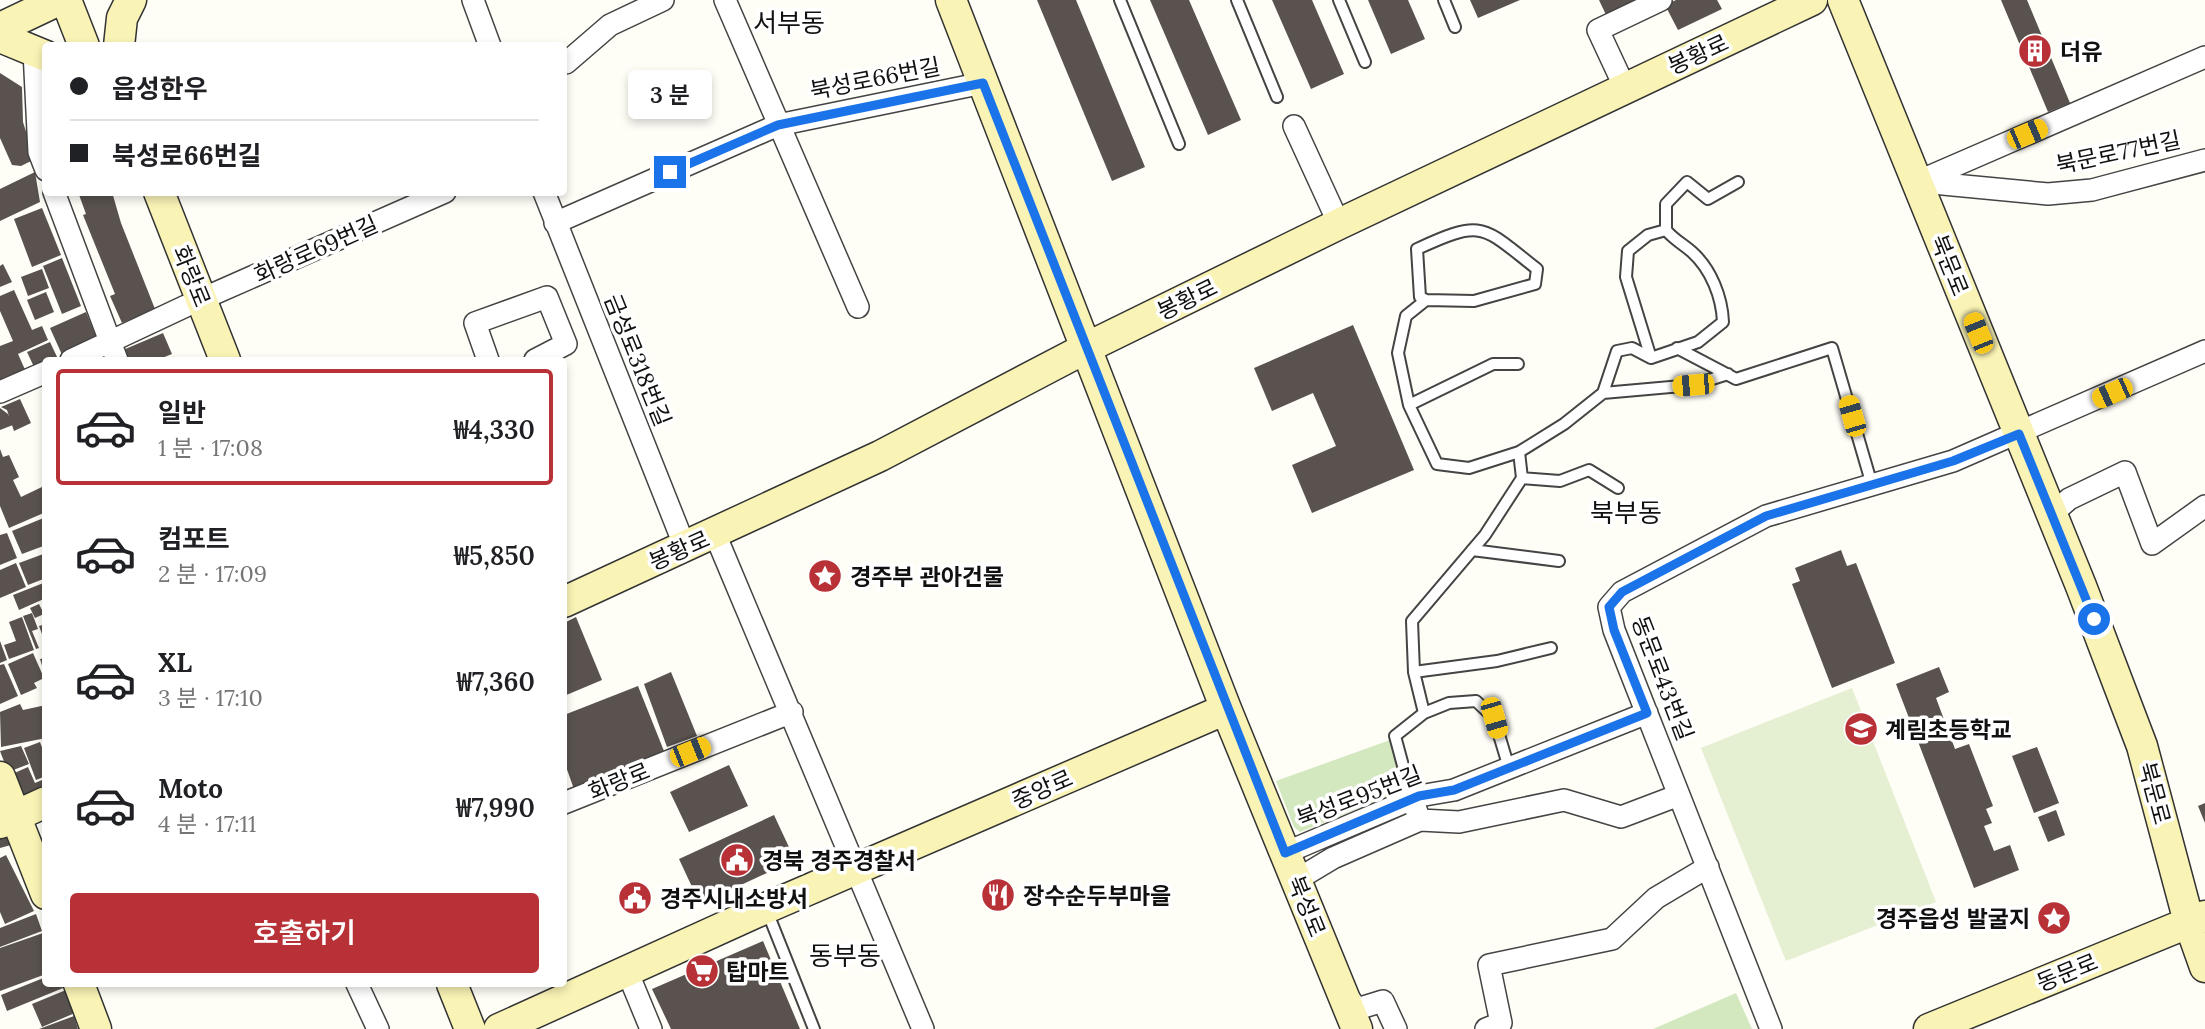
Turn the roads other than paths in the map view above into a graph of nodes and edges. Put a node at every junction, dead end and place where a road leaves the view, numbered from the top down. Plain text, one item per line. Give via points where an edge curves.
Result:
1 (21, 0) edge
2 (59, 0) edge
3 (66, 0) edge
4 (84, 0) edge
5 (131, 0) edge
6 (475, 0) edge
7 (663, 0) edge
8 (724, 0) edge
9 (951, 0) edge
10 (1120, 0) edge
11 (1237, 0) edge
12 (1339, 0) edge
13 (1444, 0) edge
14 (1661, 0) edge
15 (1812, 0) edge
16 (1843, 0) edge
17 (0, 10) edge
18 (1455, 27) dead end
19 (0, 28) edge
20 (0, 37) edge
21 (82, 42) edge
22 (100, 42) edge
23 (119, 42) edge
24 (489, 42) edge
25 (40, 53) edge
26 (2205, 57) edge
27 (567, 62) edge
28 (1366, 62) dead end
29 (983, 83) junction
30 (1625, 88) junction
31 (1277, 97) dead end
32 (778, 125) junction
33 (1294, 126) dead end
34 (1179, 144) dead end
35 (42, 160) edge
36 (2205, 160) edge
37 (1738, 182) dead end
38 (1917, 182) junction
39 (56, 196) edge
40 (144, 196) edge
41 (160, 196) edge
42 (436, 196) edge
43 (545, 196) edge
44 (555, 223) junction
45 (1339, 224) junction
46 (1666, 230) junction
47 (1426, 300) junction
48 (194, 302) junction
49 (858, 307) dead end
50 (1088, 347) junction
51 (1677, 348) junction
52 (2205, 351) edge
53 (114, 352) edge
54 (87, 357) edge
55 (206, 357) edge
56 (223, 357) edge
57 (487, 357) edge
58 (541, 357) edge
59 (1651, 358) junction
60 (1518, 364) dead end
61 (42, 374) edge
62 (1728, 374) junction
63 (0, 392) edge
64 (1603, 393) junction
65 (1409, 405) junction
66 (2019, 434) junction
67 (1519, 452) junction
68 (1522, 478) junction
69 (1872, 485) junction
70 (1618, 488) dead end
71 (2205, 506) edge
72 (2052, 514) junction
73 (715, 534) junction
74 (685, 547) junction
75 (1472, 550) junction
76 (1559, 561) dead end
77 (567, 601) edge
78 (1551, 648) dead end
79 (1414, 672) junction
80 (1226, 709) junction
81 (792, 712) junction
82 (1423, 713) junction
83 (1647, 713) junction
84 (1509, 768) junction
85 (0, 777) edge
86 (1679, 795) junction
87 (1412, 799) junction
88 (567, 802) edge
89 (42, 805) edge
90 (8, 819) edge
91 (1420, 820) junction
92 (1285, 853) junction
93 (1708, 867) junction
94 (857, 869) junction
95 (42, 886) edge
96 (1301, 890) junction
97 (766, 908) junction
98 (2197, 919) edge
99 (2205, 967) edge
100 (627, 971) junction
101 (80, 987) edge
102 (358, 987) edge
103 (453, 987) edge
104 (470, 987) edge
105 (1341, 989) junction
106 (96, 1029) edge
107 (378, 1029) edge
108 (471, 1029) edge
109 (488, 1029) edge
110 (499, 1029) edge
111 (650, 1029) edge
112 (814, 1029) edge
113 (923, 1029) edge
114 (1357, 1029) edge
115 (1396, 1029) edge
116 (1486, 1029) edge
117 (1771, 1029) edge
118 (1929, 1029) edge

1 - 17 street
2 - 19 street
3 - 21 street
4 - 22 street
5 - 23 street via 122,18
6 - 24 street
7 - 27 street via 610,25
8 - 32 street
9 - 29 street, 북성로
10 - 34 lane
11 - 31 lane
12 - 28 lane
13 - 18 lane
14 - 30 street via 1598,30
15 - 30 street, 봉황로
16 - 38 street, 북문로
20 - 25 street
25 - 35 street
26 - 38 street
29 - 32 street, 북성로66번길
29 - 50 street, 북성로
30 - 45 street, 봉황로
32 - 44 street, 북성로66번길
32 - 49 street
33 - 45 street
36 - 38 street, 북문로77번길 via 2092,190 2048,194
37 - 46 lane via 1708,199 1687,182 1666,204
38 - 66 street, 북문로
39 - 53 street
40 - 48 street, 화랑로
41 - 48 street, 화랑로
42 - 48 street, 화랑로69번길
43 - 44 street, 금성로318번길
44 - 74 street, 금성로318번길
45 - 50 street, 봉황로
46 - 51 lane via 1693,253 1722,302 1723,322 1698,342
46 - 59 lane via 1648,235 1628,251 1626,277
47 - 47 lane via 1474,301 1523,288 1535,284 1537,269 1490,232 1460,229 1418,249 1420,297
47 - 65 lane via 1406,316 1398,353
48 - 53 street, 화랑로69번길
48 - 55 street, 화랑로
48 - 56 street, 화랑로
50 - 73 street, 봉황로 via 880,456
50 - 80 street, 북성로
51 - 59 lane
51 - 62 lane
52 - 66 street, 동문로43번길
53 - 54 street, 화랑로69번길
57 - 58 street via 475,323 547,297 566,344
59 - 64 lane via 1632,348 1617,351
60 - 65 lane via 1493,364
61 - 63 street
62 - 64 lane via 1693,385
62 - 69 lane via 1736,379 1832,348
64 - 67 lane
65 - 67 lane via 1437,464 1469,468
66 - 69 street, 동문로43번길 via 1953,461
66 - 72 street, 북문로
67 - 68 lane
68 - 70 lane via 1560,481 1589,470
68 - 75 lane
69 - 83 street, 동문로43번길 via 1766,516 1622,592 1609,607
71 - 72 street via 2152,544 2125,472 2069,499
72 - 98 street, 북문로 via 2142,746
73 - 74 street, 봉황로
73 - 81 street
74 - 77 street, 봉황로
75 - 76 lane
75 - 79 lane via 1412,621
78 - 79 lane
79 - 82 lane
80 - 92 street, 북성로
80 - 94 street, 중앙로
81 - 88 street, 화랑로
81 - 94 street
82 - 84 lane via 1450,703 1476,701 1494,718
82 - 87 lane via 1395,736
83 - 84 street, 북성로95번길
83 - 86 street, 동문로43번길
84 - 87 street, 북성로95번길 via 1454,790
85 - 90 street
86 - 91 street via 1621,817 1564,800 1459,822
86 - 93 street, 동문로43번길
87 - 91 street
87 - 92 street, 북성로95번길
89 - 90 street
90 - 95 street
91 - 96 street via 1333,858 1303,876
92 - 96 street, 북성로
93 - 116 street via 1656,898 1612,939 1489,965 1501,1023
93 - 117 street, 동문로43번길
94 - 97 street, 중앙로
94 - 113 street
96 - 105 street, 북성로
97 - 100 street, 중앙로
97 - 112 lane
98 - 99 street, 북문로
98 - 118 street, 동문로
100 - 110 street, 중앙로
100 - 111 street
101 - 106 street
102 - 107 street
103 - 108 street
104 - 109 street
105 - 114 street, 북성로
105 - 115 street via 1357,1009 1382,1001

